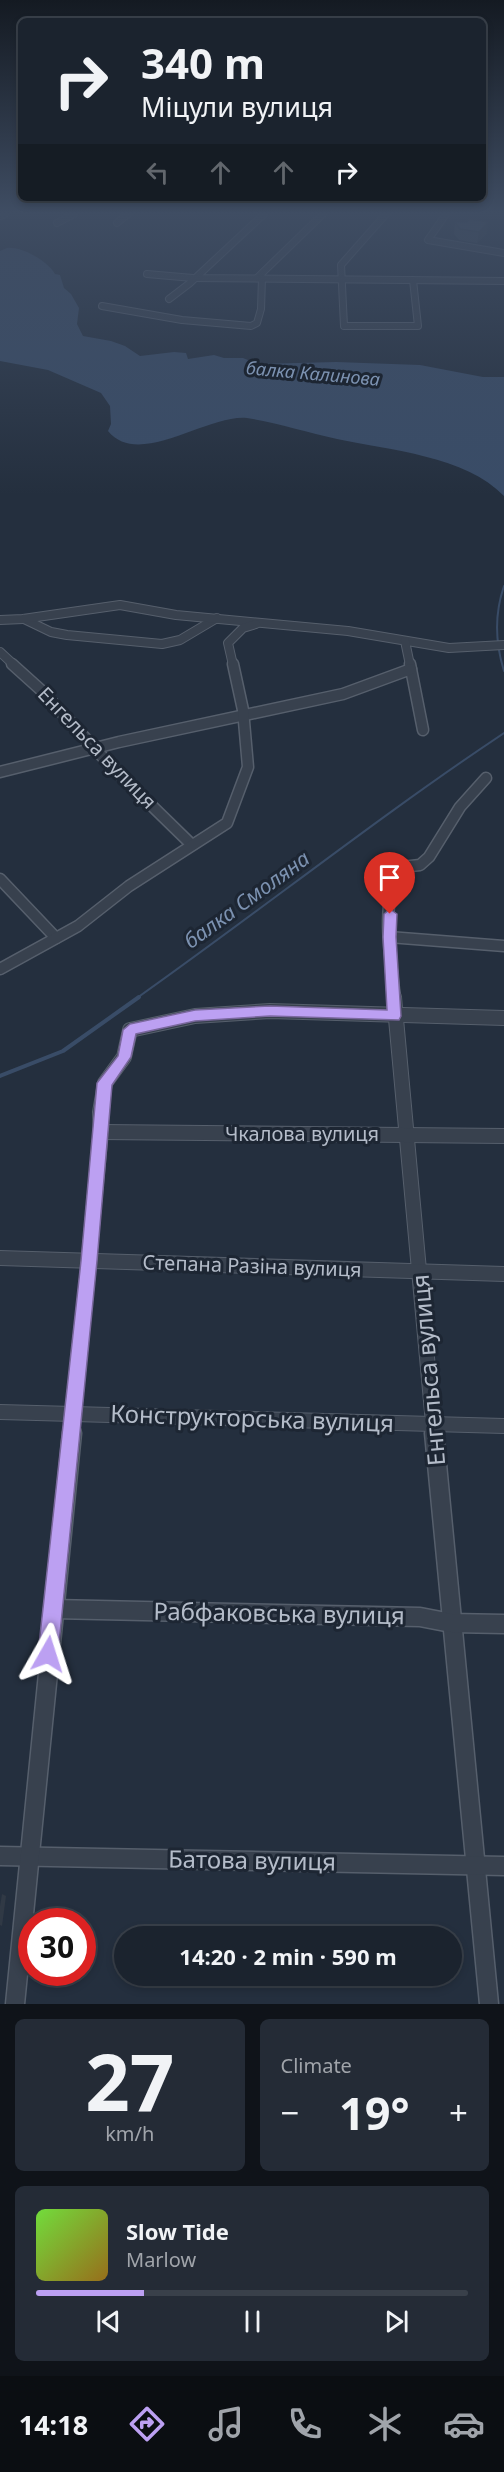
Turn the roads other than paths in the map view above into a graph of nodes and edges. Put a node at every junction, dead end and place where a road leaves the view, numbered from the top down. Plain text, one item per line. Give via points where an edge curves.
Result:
1 (111, 308) edge
2 (261, 308) edge
3 (343, 308) edge
4 (416, 308) edge
5 (217, 618) junction
6 (23, 619) junction
7 (0, 620) edge
8 (262, 622) junction
9 (405, 641) junction
10 (504, 645) edge
11 (0, 652) edge
12 (411, 669) junction
13 (243, 715) junction
14 (423, 730) dead end
15 (95, 748) junction
16 (0, 772) edge
17 (486, 778) dead end
18 (192, 845) junction
19 (0, 879) edge
20 (389, 937) junction
21 (56, 939) junction
22 (504, 946) edge
23 (0, 969) edge
24 (394, 1016) junction
25 (504, 1018) edge
26 (101, 1132) junction
27 (407, 1134) junction
28 (504, 1136) edge
29 (0, 1258) edge
30 (89, 1261) junction
31 (420, 1271) junction
32 (504, 1274) edge
33 (0, 1412) edge
34 (73, 1413) junction
35 (434, 1425) junction
36 (504, 1426) edge
37 (53, 1609) junction
38 (452, 1623) junction
39 (504, 1623) edge
40 (0, 1856) edge
41 (28, 1857) junction
42 (477, 1866) junction
43 (504, 1866) edge
44 (15, 2004) edge
45 (489, 2004) edge

1 - 2 street via 182,320 251,326 257,323
3 - 4 street via 344,326 418,326
5 - 6 street via 120,605
5 - 6 street via 180,640 162,644 67,635
5 - 8 street
6 - 7 street
8 - 9 street
8 - 13 street via 243,628 228,643
9 - 10 street via 449,648
9 - 12 street
11 - 15 street, Енгельса вулиця
12 - 13 street via 343,694
12 - 14 street
13 - 15 street
13 - 18 street via 248,767 227,823
15 - 16 street
15 - 18 street, Енгельса вулиця
17 - 20 street, Енгельса вулиця via 459,807 429,857 420,865 401,867 397,872 391,891
18 - 21 street
19 - 21 street
20 - 22 street
20 - 24 street, Енгельса вулиця
21 - 23 street
24 - 25 street
24 - 26 street via 270,1011 195,1016 130,1030 124,1057 105,1083
24 - 27 street, Енгельса вулиця
26 - 27 street, Чкалова вулиця
26 - 30 street
27 - 28 street, Чкалова вулиця
27 - 31 street, Енгельса вулиця
29 - 30 street, Степана Разіна вулиця
30 - 31 street, Степана Разіна вулиця
30 - 34 street
31 - 32 street, Степана Разіна вулиця
31 - 35 street, Енгельса вулиця
33 - 34 street, Конструкторська вулиця
34 - 35 street, Конструкторська вулиця
34 - 37 street
35 - 36 street, Конструкторська вулиця
35 - 38 street, Енгельса вулиця
37 - 38 street, Рабфаковська вулиця via 420,1617
37 - 41 street
38 - 39 street, Рабфаковська вулиця
38 - 42 street, Енгельса вулиця
40 - 41 street, Батова вулиця
41 - 42 street, Батова вулиця
41 - 44 street
42 - 43 street, Батова вулиця
42 - 45 street, Енгельса вулиця

